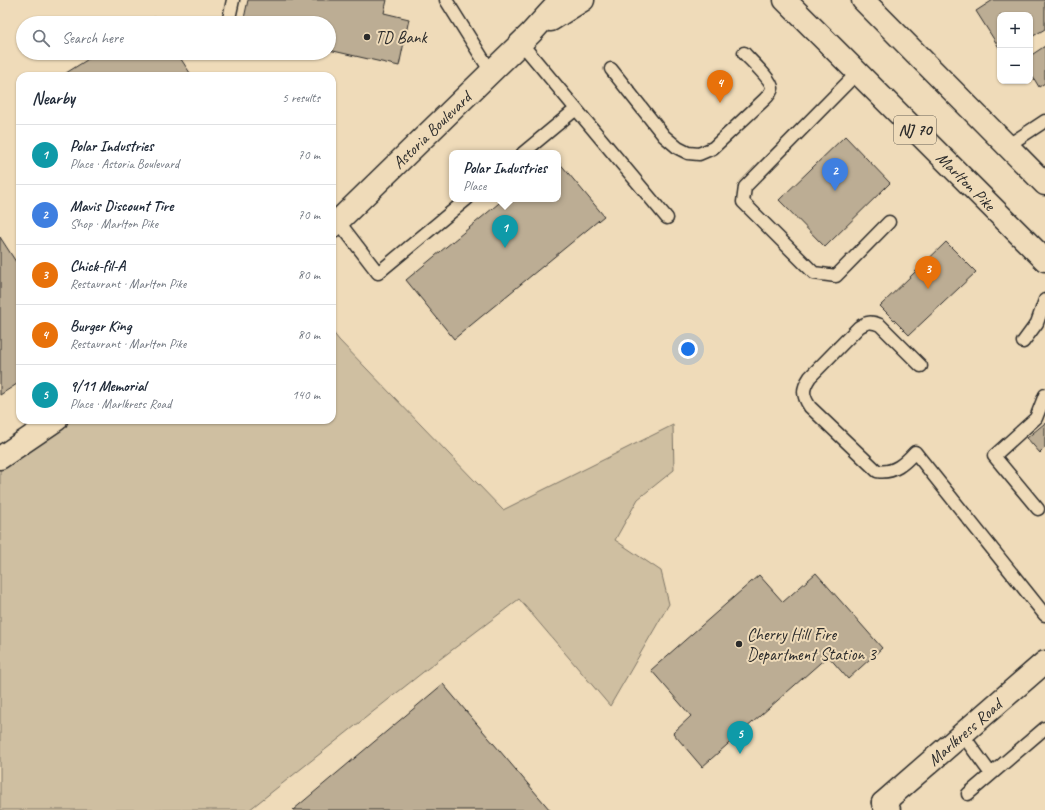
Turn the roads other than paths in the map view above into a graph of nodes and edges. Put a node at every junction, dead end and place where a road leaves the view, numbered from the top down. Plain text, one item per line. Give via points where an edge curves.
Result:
1 (233, 0) edge
2 (446, 0) edge
3 (561, 0) edge
4 (583, 0) edge
5 (785, 0) edge
6 (863, 0) edge
7 (230, 16) edge
8 (526, 38) junction
9 (744, 53) dead end
10 (611, 69) dead end
11 (490, 72) junction
12 (858, 72) junction
13 (576, 109) junction
14 (1045, 120) edge
15 (1007, 146) junction
16 (527, 150) edge
17 (1045, 184) edge
18 (463, 202) edge
19 (667, 218) dead end
20 (889, 222) dead end
21 (336, 223) edge
22 (336, 225) edge
23 (1044, 262) edge
24 (1045, 300) edge
25 (1023, 342) dead end
26 (921, 366) dead end
27 (1045, 395) edge
28 (50, 424) edge
29 (0, 458) edge
30 (1038, 509) dead end
31 (1045, 615) edge
32 (1045, 662) edge
33 (1045, 728) edge
34 (962, 734) junction
35 (991, 774) junction
36 (968, 794) dead end
37 (886, 806) edge

1 - 7 lane
2 - 11 lane
3 - 8 main road, Astoria Boulevard
4 - 8 main road, Astoria Boulevard
5 - 12 main road, Marlton Pike / NJ 70
6 - 15 main road
8 - 11 main road, Astoria Boulevard
8 - 13 lane
9 - 10 lane via 767,78 772,86 771,91 713,148 700,154 678,148 664,136
11 - 21 main road, Astoria Boulevard
12 - 20 lane via 745,187 743,202 814,273 836,276
12 - 23 main road, Marlton Pike / NJ 70
13 - 16 lane
13 - 19 lane
14 - 15 lane
15 - 17 main road
18 - 22 lane via 378,273
24 - 25 lane via 1037,323
26 - 31 lane via 880,325 866,322 810,376 803,392 805,400 877,471 898,468 915,452
27 - 30 lane via 1036,418 994,456
28 - 29 main road
32 - 34 main road, Marlkress Road
33 - 35 lane
34 - 35 lane
34 - 37 main road, Marlkress Road
35 - 36 lane

